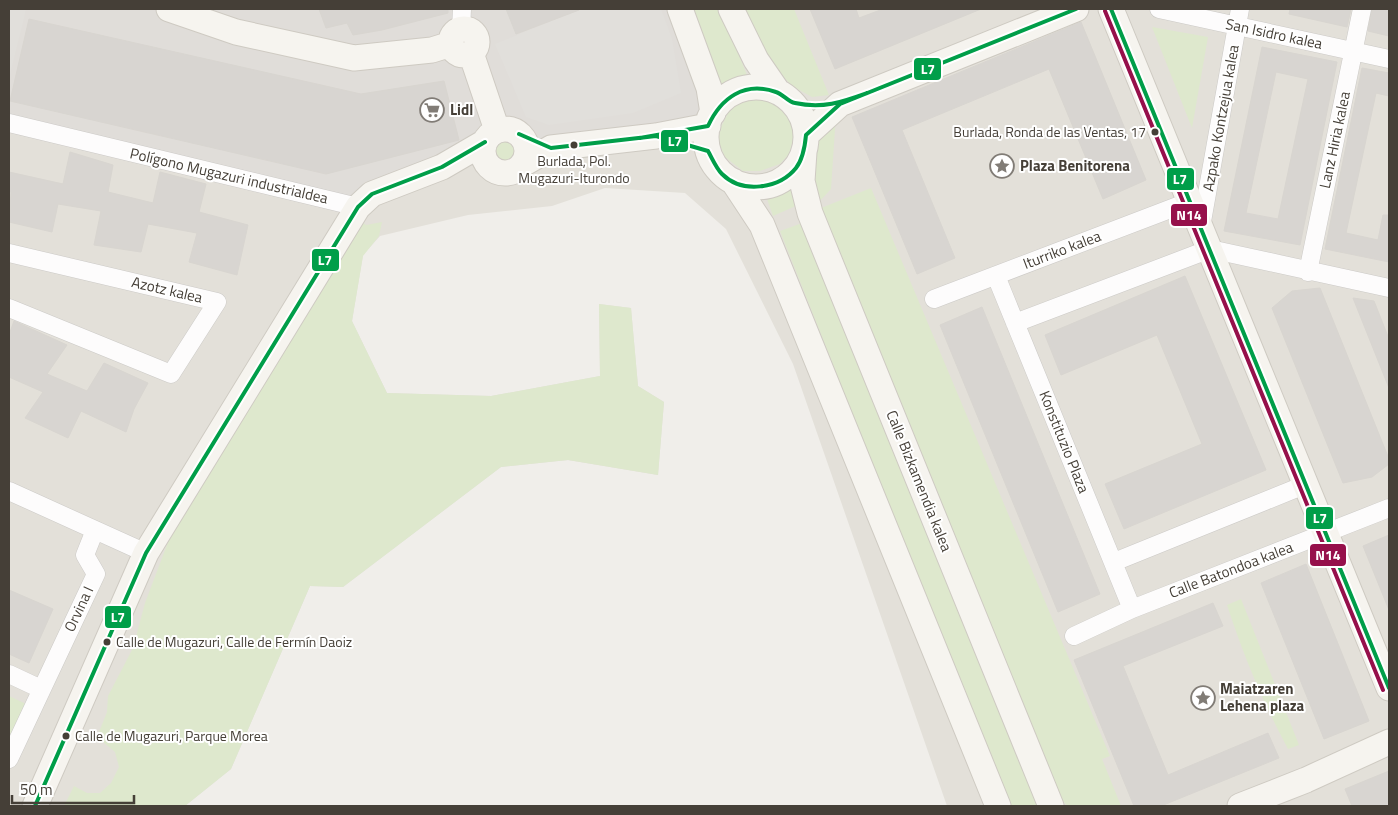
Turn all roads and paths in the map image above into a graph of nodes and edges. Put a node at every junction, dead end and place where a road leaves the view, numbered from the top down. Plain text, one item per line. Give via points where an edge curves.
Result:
1 (169, 9) edge
2 (680, 9) edge
3 (731, 9) edge
4 (1076, 9) edge
5 (1111, 9) edge
6 (1159, 9) edge
7 (1240, 9) edge
8 (1362, 9) edge
9 (1237, 27) junction
10 (461, 34) edge
11 (1354, 52) junction
12 (1389, 59) edge
13 (786, 97) junction
14 (840, 104) junction
15 (710, 119) junction
16 (9, 123) edge
17 (656, 136) junction
18 (497, 142) junction
19 (805, 144) junction
20 (551, 148) junction
21 (708, 151) junction
22 (523, 164) junction
23 (733, 182) junction
24 (1191, 201) junction
25 (358, 206) junction
26 (1206, 238) junction
27 (9, 253) edge
28 (1308, 272) junction
29 (996, 276) junction
30 (1389, 288) edge
31 (934, 299) dead end
32 (9, 308) edge
33 (1015, 323) junction
34 (1307, 484) junction
35 (9, 491) edge
36 (1389, 508) edge
37 (95, 530) junction
38 (1327, 532) junction
39 (146, 553) junction
40 (1114, 562) junction
41 (1132, 609) junction
42 (1074, 636) dead end
43 (9, 674) edge
44 (1389, 688) edge
45 (40, 689) junction
46 (1389, 742) edge
47 (9, 759) edge
48 (35, 806) edge
49 (998, 806) edge
50 (1051, 806) edge
51 (1240, 806) edge

1 - 10 main road via 236,32 354,58 432,50
2 - 15 main road via 709,88
3 - 13 main road via 756,60
4 - 14 main road
5 - 24 main road
6 - 9 street, San Isidro kalea
7 - 9 street, Azpako Kontzejua kalea
8 - 11 street, Lanz Hiria kalea
9 - 11 street, San Isidro kalea
9 - 26 street, Azpako Kontzejua kalea
10 - 18 main road
11 - 12 street, San Isidro kalea
11 - 28 street, Lanz Hiria kalea
13 - 14 main road
13 - 15 main road via 764,88 734,92 722,101
13 - 19 main road via 802,118
14 - 19 main road
15 - 17 main road
15 - 21 main road
16 - 25 street, Polígono Mugazuri industrialdea
17 - 20 main road
17 - 21 main road
18 - 20 main road
18 - 22 main road via 524,139 527,151
18 - 22 main road via 497,171 511,172
18 - 25 main road via 372,194
19 - 23 main road via 796,168 783,179 767,186 750,187
19 - 50 main road, Calle Bizkamendia kalea via 802,181 810,213
20 - 22 main road
21 - 23 main road via 722,174
23 - 49 main road via 762,226
24 - 26 main road
24 - 29 street, Iturriko kalea
25 - 39 main road
26 - 28 street
26 - 33 street
26 - 34 main road
27 - 32 street, Azotz kalea via 216,302 171,374
28 - 30 street
29 - 31 street, Iturriko kalea
29 - 33 street, Konstituzio Plaza
33 - 40 street, Konstituzio Plaza
34 - 38 main road
34 - 40 street
35 - 37 street
36 - 38 street, Calle Batondoa kalea
37 - 39 street
37 - 45 street, Orvina I via 84,556 96,574
38 - 41 street, Calle Batondoa kalea
38 - 44 main road
39 - 48 main road
40 - 41 street, Konstituzio Plaza
41 - 42 street, Calle Batondoa kalea
43 - 45 street
45 - 47 street, Orvina I
46 - 51 main road

